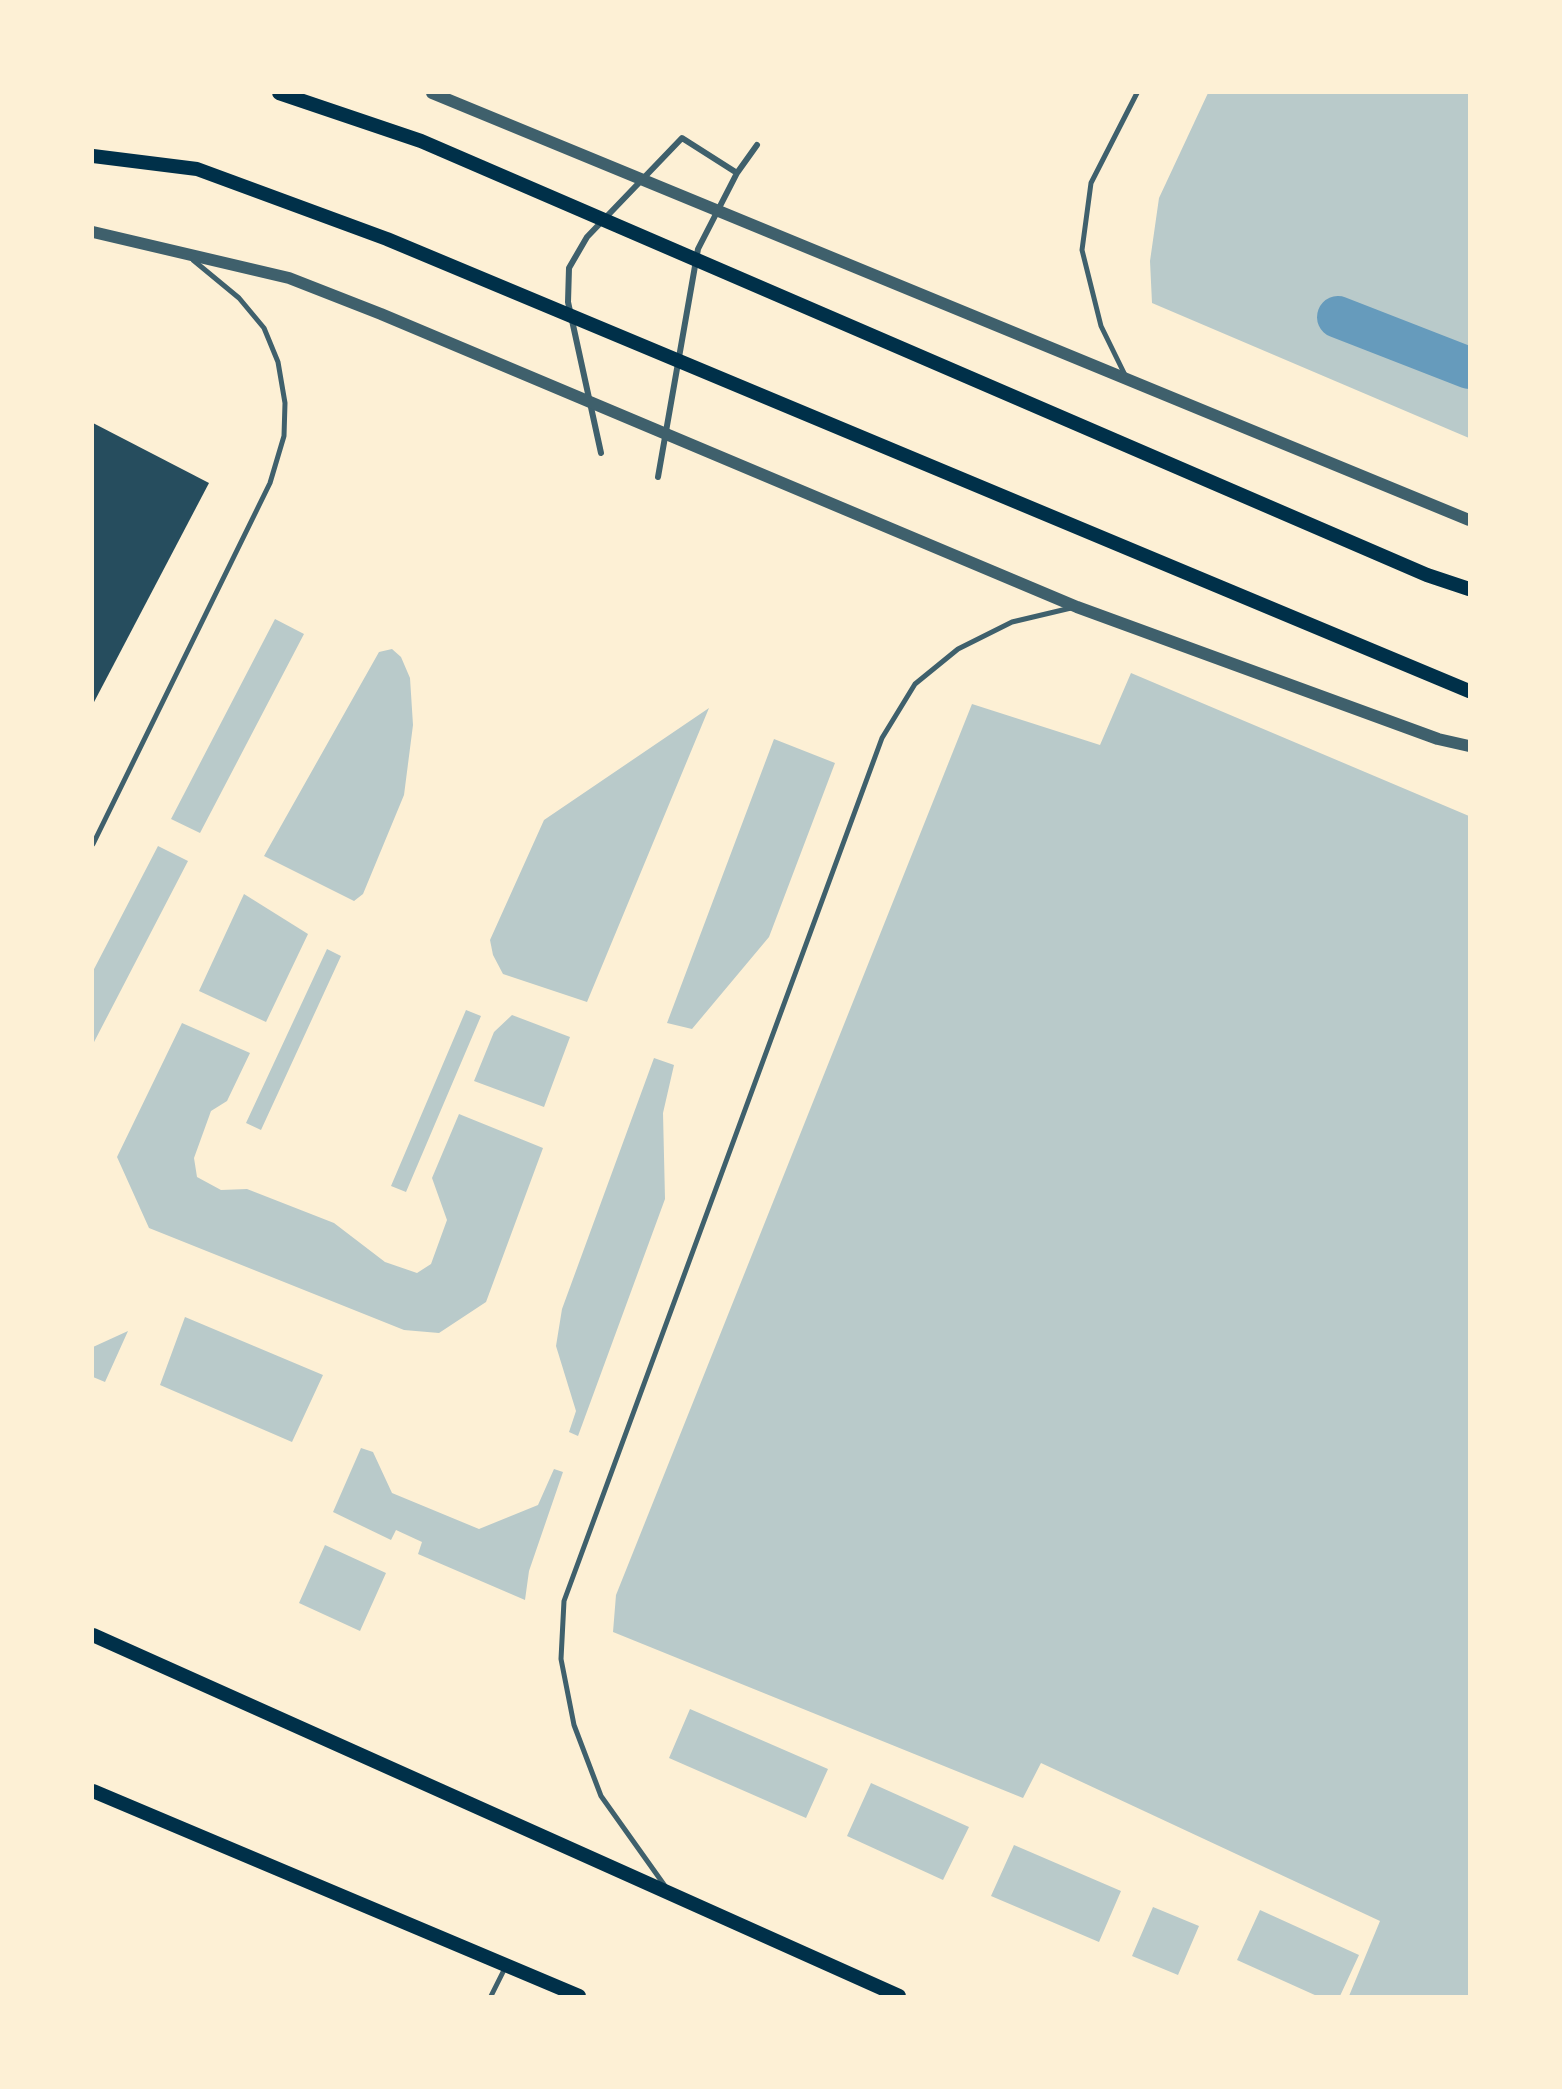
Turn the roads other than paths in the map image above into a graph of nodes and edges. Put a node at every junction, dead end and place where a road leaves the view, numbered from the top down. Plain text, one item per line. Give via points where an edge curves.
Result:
1 (279, 93) edge
2 (432, 93) edge
3 (1137, 93) edge
4 (757, 145) dead end
5 (93, 156) edge
6 (737, 173) junction
7 (93, 232) edge
8 (185, 253) junction
9 (1126, 377) junction
10 (601, 453) dead end
11 (658, 477) dead end
12 (1469, 520) edge
13 (1469, 589) edge
14 (1077, 607) junction
15 (1469, 691) edge
16 (1469, 746) edge
17 (93, 844) edge
18 (93, 1634) edge
19 (93, 1791) edge
20 (671, 1894) junction
21 (506, 1965) junction
22 (491, 1996) edge
23 (579, 1996) edge
24 (899, 1996) edge

1 - 13 main road via 421,141 1427,575
2 - 9 street
3 - 9 lane via 1091,183 1082,250 1101,327
4 - 6 street
5 - 15 main road via 197,169 387,239
6 - 10 street via 682,138 587,237 569,268 568,302
6 - 11 street via 698,249
7 - 8 street
8 - 14 street via 289,278 381,314
8 - 17 lane via 239,298 264,328 278,362 285,403 284,436 270,483
9 - 12 street
14 - 16 street via 1438,739
14 - 20 lane via 1012,622 958,649 915,684 882,738 564,1601 561,1659 574,1725 601,1796
18 - 20 main road
19 - 21 main road
20 - 24 main road
21 - 22 lane
21 - 23 main road

